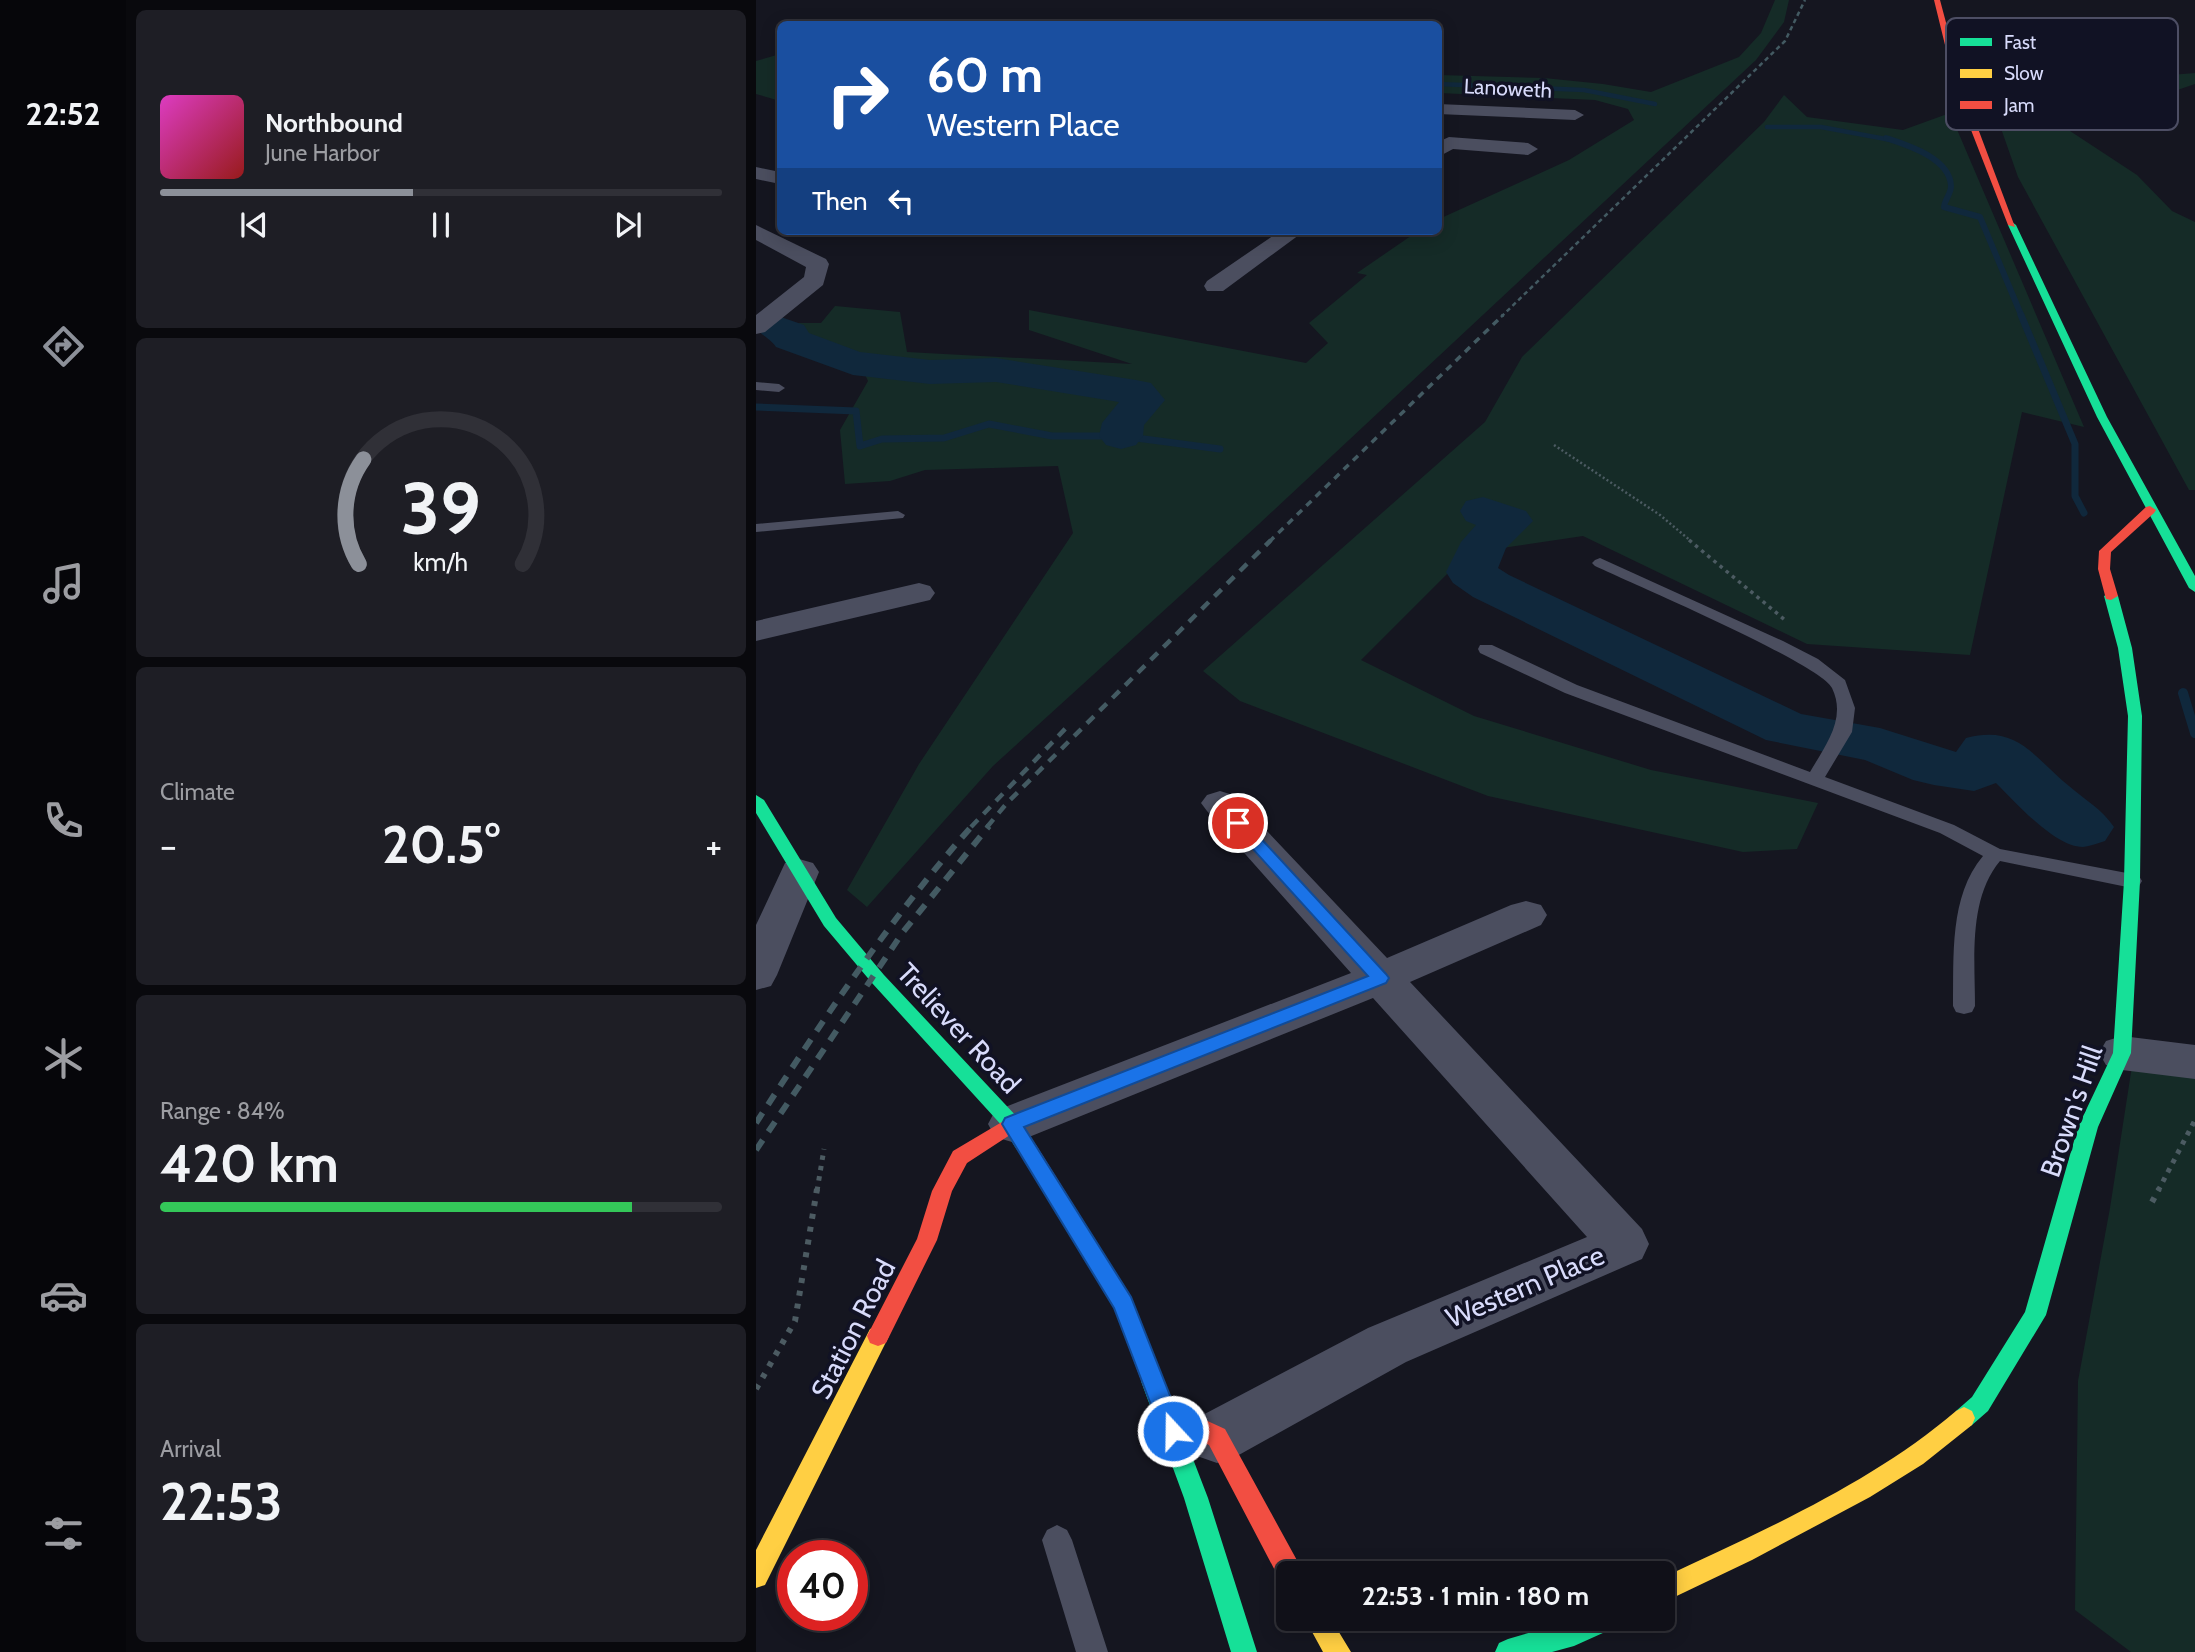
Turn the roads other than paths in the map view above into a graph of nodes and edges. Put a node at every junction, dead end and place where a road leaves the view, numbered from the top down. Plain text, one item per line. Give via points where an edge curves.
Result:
1 (1937, 0) edge
2 (1946, 46) edge
3 (1442, 109) edge
4 (1575, 115) dead end
5 (1971, 130) edge
6 (1442, 148) edge
7 (1528, 149) dead end
8 (756, 173) edge
9 (777, 177) edge
10 (756, 231) edge
11 (1288, 235) edge
12 (1215, 286) dead end
13 (756, 327) edge
14 (756, 386) edge
15 (779, 388) dead end
16 (2150, 510) junction
17 (898, 515) dead end
18 (756, 528) edge
19 (1600, 563) dead end
20 (2195, 588) edge
21 (919, 593) dead end
22 (756, 631) edge
23 (1486, 649) dead end
24 (1815, 779) junction
25 (756, 800) edge
26 (1220, 803) dead end
27 (1995, 854) junction
28 (799, 872) junction
29 (2132, 881) junction
30 (1526, 915) dead end
31 (756, 975) edge
32 (1380, 978) junction
33 (1964, 1006) dead end
34 (2122, 1053) junction
35 (2195, 1062) edge
36 (1012, 1124) junction
37 (1195, 1434) junction
38 (1057, 1540) dead end
39 (1282, 1561) edge
40 (756, 1576) edge
41 (1675, 1585) edge
42 (1325, 1631) edge
43 (1595, 1635) edge
44 (1092, 1652) edge
45 (1244, 1652) edge
46 (1338, 1652) edge
47 (1508, 1652) edge

1 - 2 street
3 - 4 street, Lanoweth
5 - 16 street via 2049,312
6 - 7 street via 1449,143
8 - 9 street
10 - 13 street via 818,264 815,280
11 - 12 street
14 - 15 lane
16 - 20 street
16 - 29 street, Brown's Hill via 2105,551 2135,716
17 - 18 lane
19 - 24 lane via 1812,663 1839,684 1846,708 1839,738
21 - 22 street
23 - 24 lane via 1570,689
24 - 27 lane via 1947,829
25 - 28 street, Treliever Road
26 - 32 street, Western Place
27 - 29 lane
27 - 33 lane via 1980,872 1965,928
28 - 31 street
28 - 36 street, Treliever Road via 830,922 878,979
29 - 34 street, Brown's Hill
30 - 32 street
32 - 36 street
32 - 37 street, Western Place via 1624,1244 1387,1345
34 - 35 street
34 - 41 street, Brown's Hill via 2088,1127 2035,1315 1980,1404 1938,1442 1865,1488
36 - 37 street, Treliever Road via 1123,1304
36 - 40 street, Station Road via 960,1157 942,1191 927,1240
37 - 39 street
37 - 45 street, Treliever Road
38 - 44 lane
42 - 46 street
43 - 47 street

